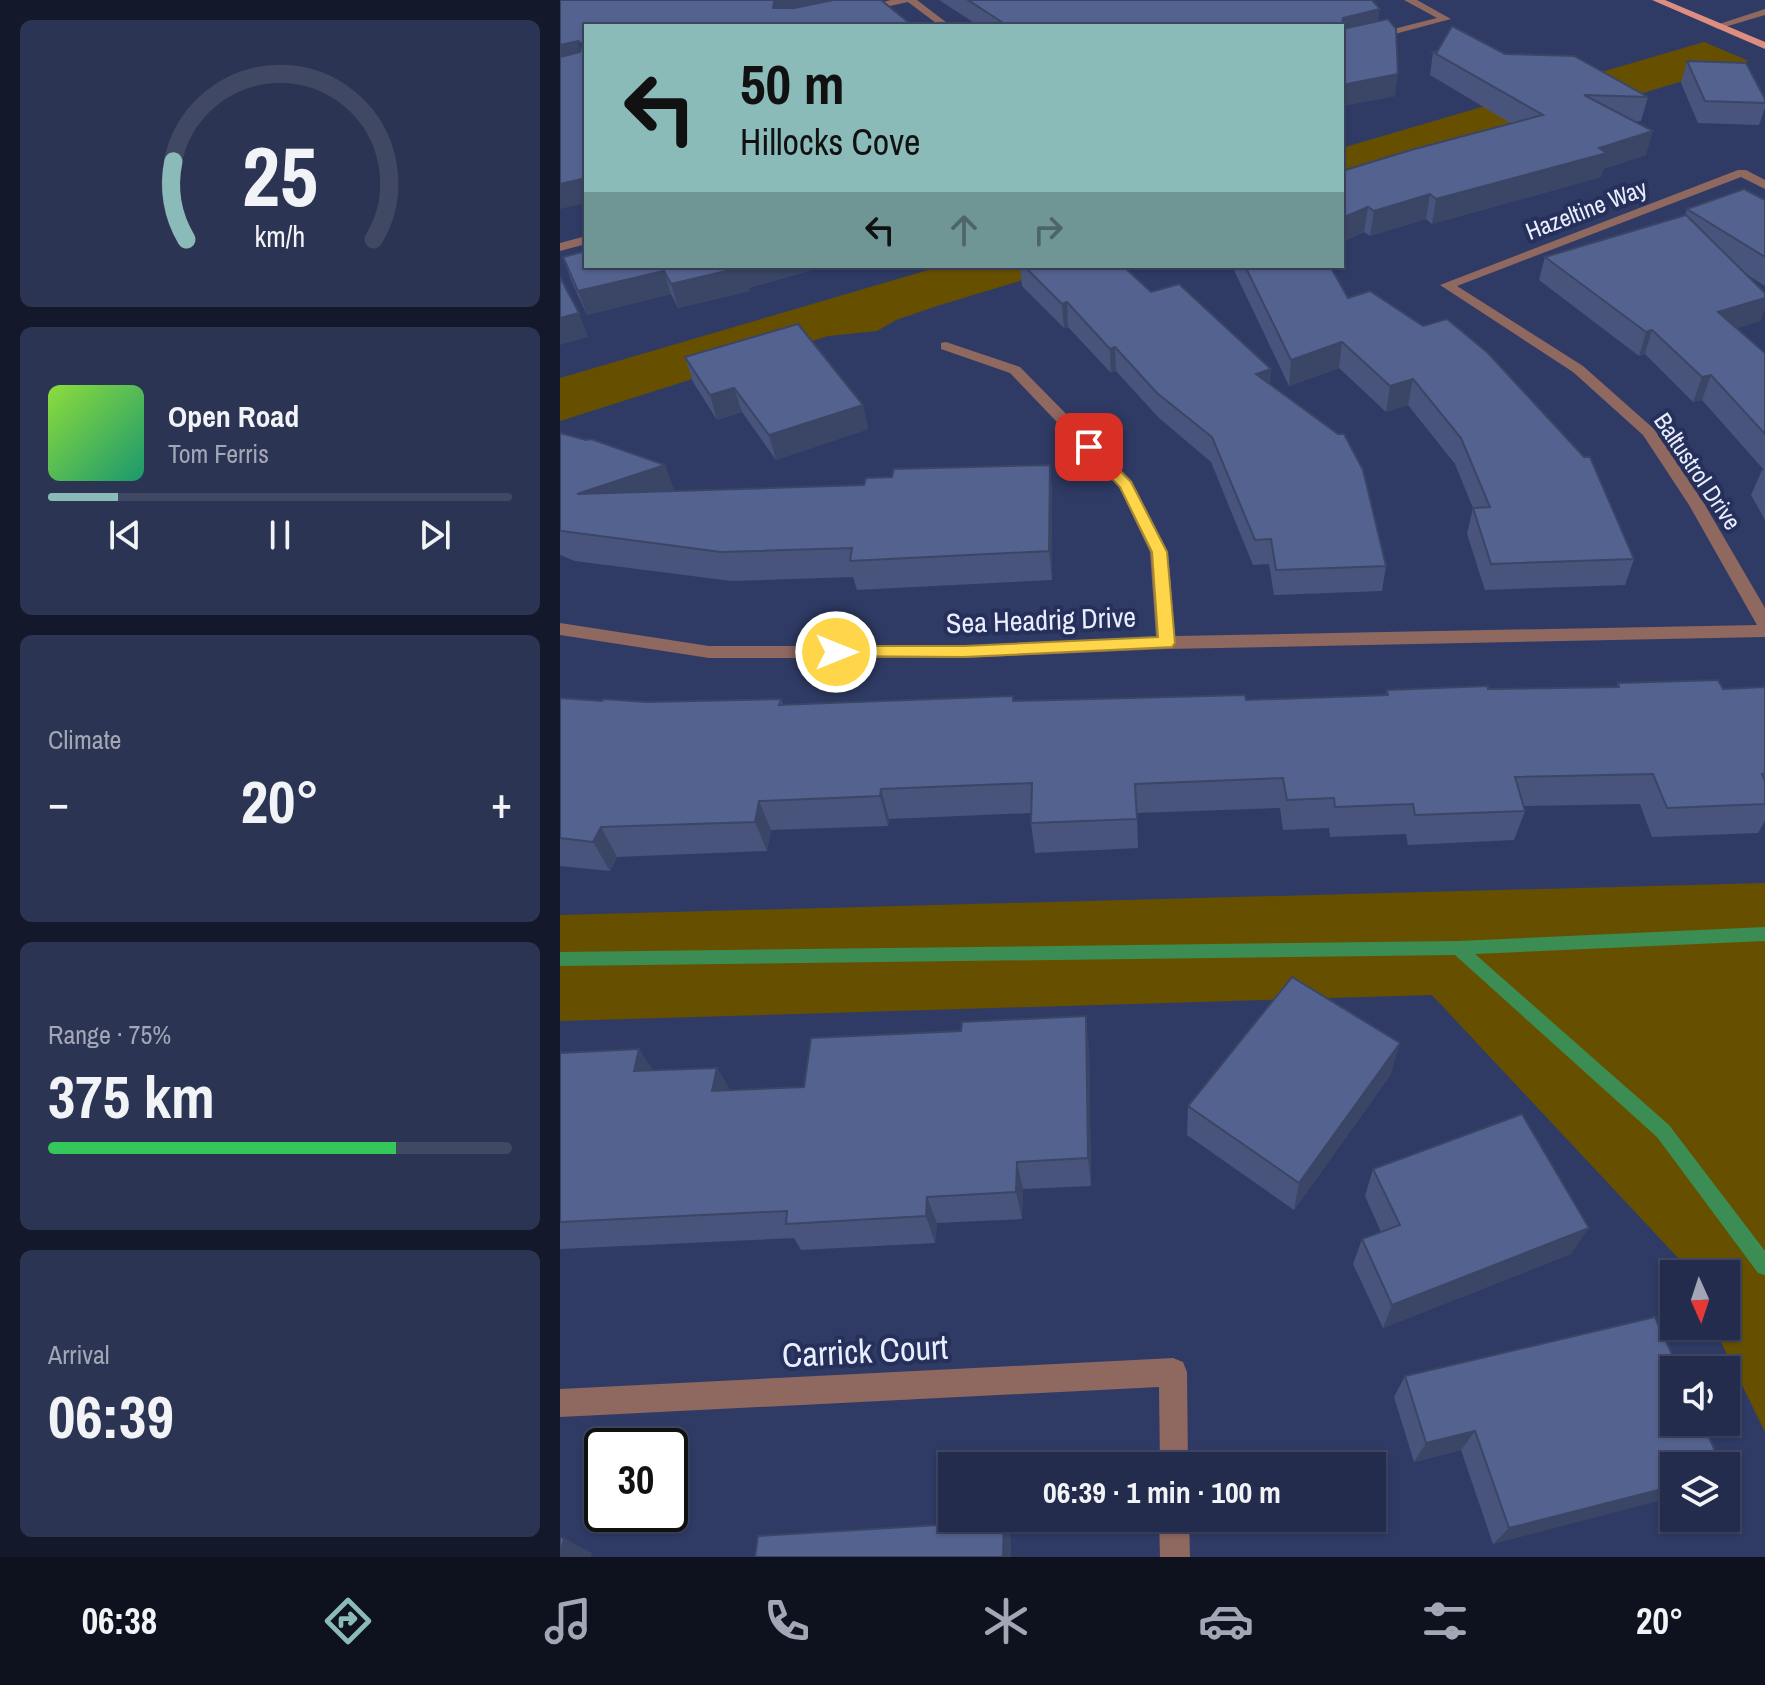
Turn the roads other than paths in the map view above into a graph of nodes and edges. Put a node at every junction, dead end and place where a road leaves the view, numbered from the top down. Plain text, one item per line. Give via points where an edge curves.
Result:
1 (908, 0) edge
2 (1409, 0) edge
3 (1657, 0) edge
4 (1765, 12) edge
5 (845, 13) edge
6 (943, 24) edge
7 (1718, 26) junction
8 (1344, 44) edge
9 (1765, 46) edge
10 (1765, 185) edge
11 (584, 241) edge
12 (560, 247) edge
13 (1447, 285) joint
14 (946, 346) dead end
15 (1765, 624) edge
16 (560, 629) edge
17 (1765, 631) edge
18 (1166, 643) junction
19 (560, 1403) edge
20 (1174, 1452) edge
21 (1174, 1532) edge
22 (1175, 1557) edge

1 - 5 street
1 - 6 street
2 - 8 street via 1446,19
3 - 7 main road
4 - 7 street
7 - 9 main road
10 - 13 street, Hazeltine Way via 1742,173
11 - 12 street
13 - 15 street, Baltustrol Drive via 1578,369 1649,432
14 - 18 street via 1015,370 1126,485 1159,552
16 - 18 street, Sea Headrig Drive via 709,652 964,652
17 - 18 street, Sea Headrig Drive
19 - 20 street, Carrick Court via 1173,1372
21 - 22 street

